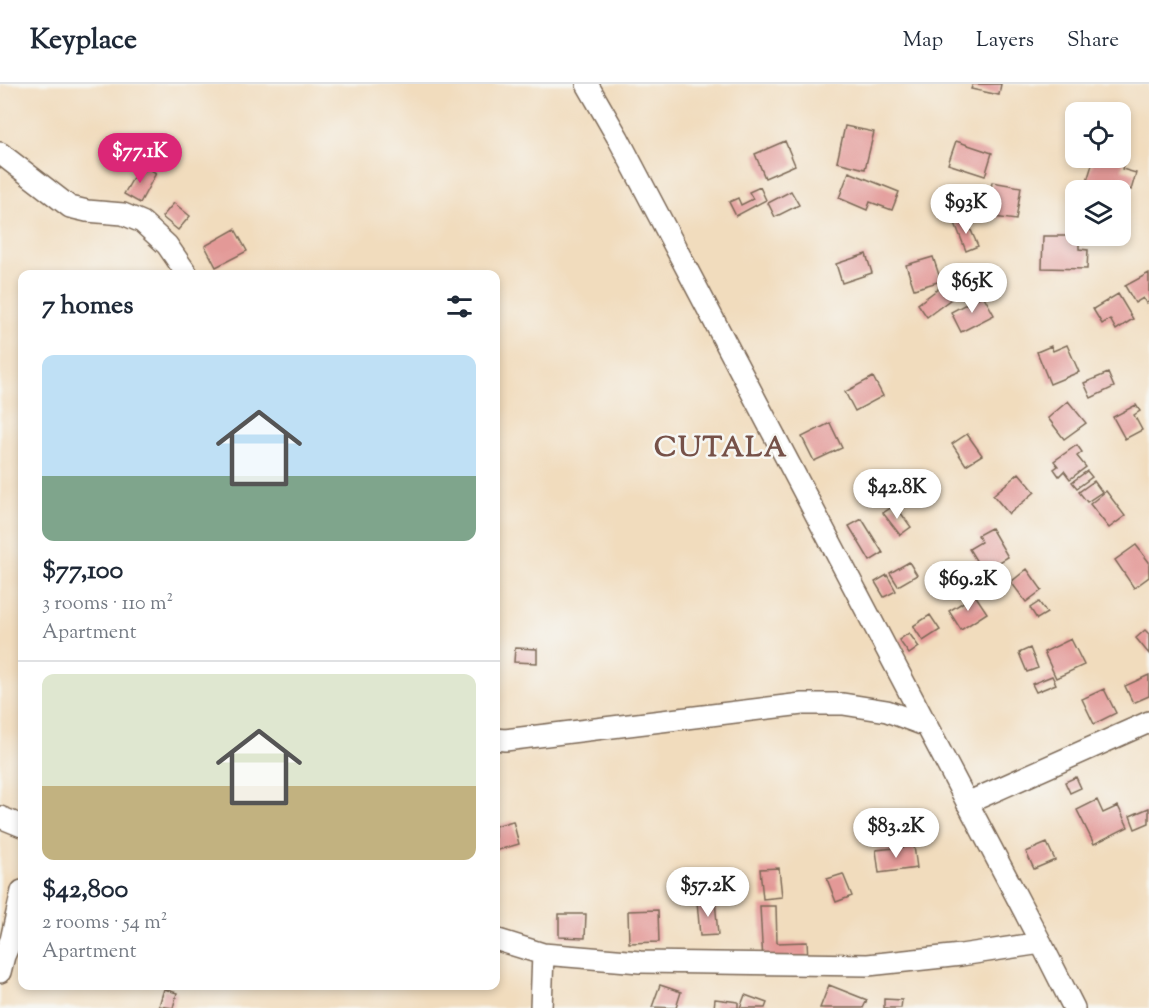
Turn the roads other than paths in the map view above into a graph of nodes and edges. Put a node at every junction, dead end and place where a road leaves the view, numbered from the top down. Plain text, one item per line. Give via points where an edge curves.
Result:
1 (587, 84) edge
2 (0, 153) edge
3 (184, 270) edge
4 (1149, 722) edge
5 (927, 726) junction
6 (500, 739) edge
7 (968, 803) junction
8 (0, 817) edge
9 (18, 824) edge
10 (18, 909) edge
11 (500, 941) edge
12 (1041, 943) junction
13 (543, 954) junction
14 (0, 972) edge
15 (541, 1008) edge
16 (1074, 1008) edge

1 - 5 street
2 - 3 street via 70,207 123,214 142,222
4 - 7 street
5 - 6 street via 888,711 843,704 802,704
5 - 7 street
7 - 12 street
8 - 9 street
10 - 14 street
11 - 13 street
12 - 13 street via 868,965 640,962
12 - 16 street
13 - 15 street

